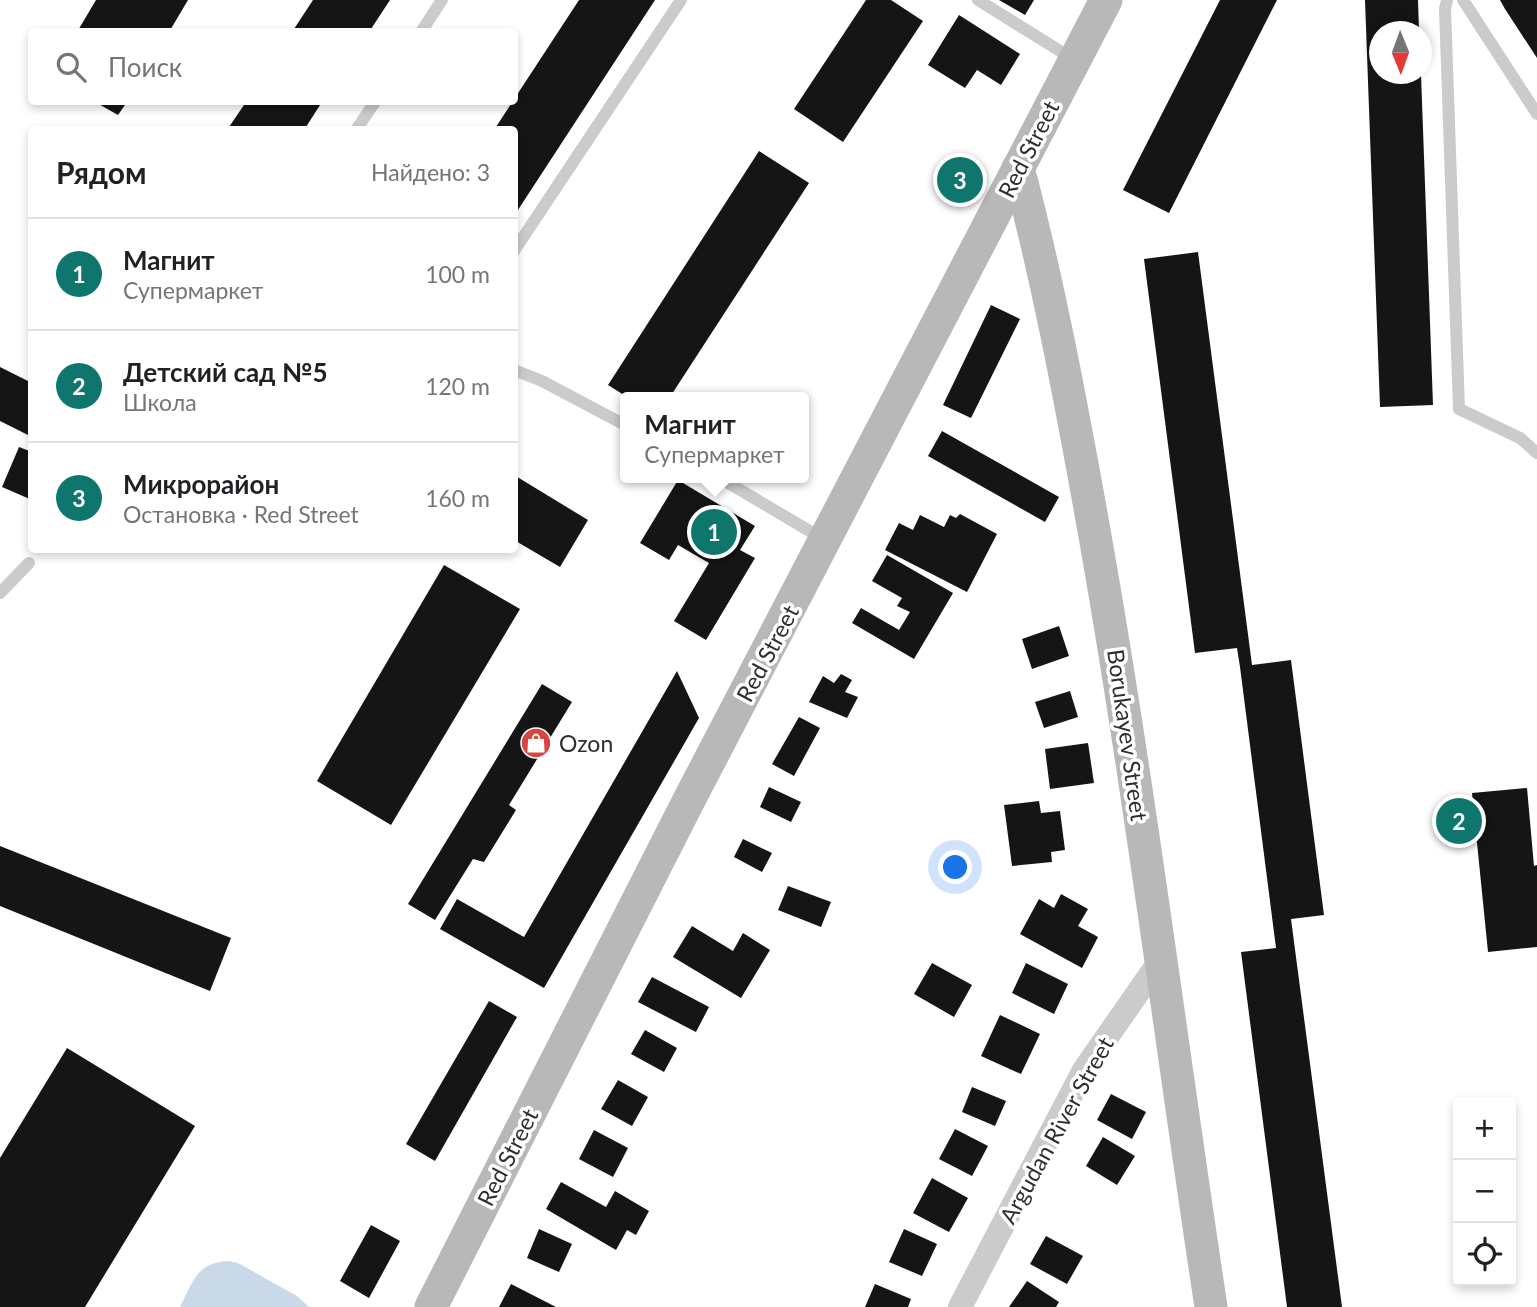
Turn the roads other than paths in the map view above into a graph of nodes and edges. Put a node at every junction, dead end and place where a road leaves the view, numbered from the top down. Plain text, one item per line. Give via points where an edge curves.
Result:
1 (442, 0) edge
2 (681, 0) edge
3 (978, 0) edge
4 (1106, 0) edge
5 (1447, 0) edge
6 (1463, 0) edge
7 (424, 28) edge
8 (1074, 60) junction
9 (373, 105) edge
10 (1537, 114) edge
11 (359, 126) edge
12 (1018, 168) junction
13 (518, 245) edge
14 (518, 372) edge
15 (620, 422) edge
16 (1537, 453) edge
17 (728, 483) edge
18 (826, 541) junction
19 (29, 563) dead end
20 (0, 593) edge
21 (1162, 958) junction
22 (1204, 1303) edge
23 (431, 1307) edge
24 (960, 1307) edge

1 - 7 lane
2 - 13 lane
3 - 8 lane
4 - 8 street, Red Street
5 - 16 lane via 1459,409 1520,439
6 - 10 lane
8 - 12 street, Red Street
9 - 11 lane
12 - 18 street, Red Street
12 - 21 street, Borukayev Street via 1060,345 1113,634
14 - 15 lane
17 - 18 lane
18 - 23 street, Red Street
19 - 20 lane
21 - 22 street, Borukayev Street
21 - 24 street, Argudan River Street via 1084,1070

